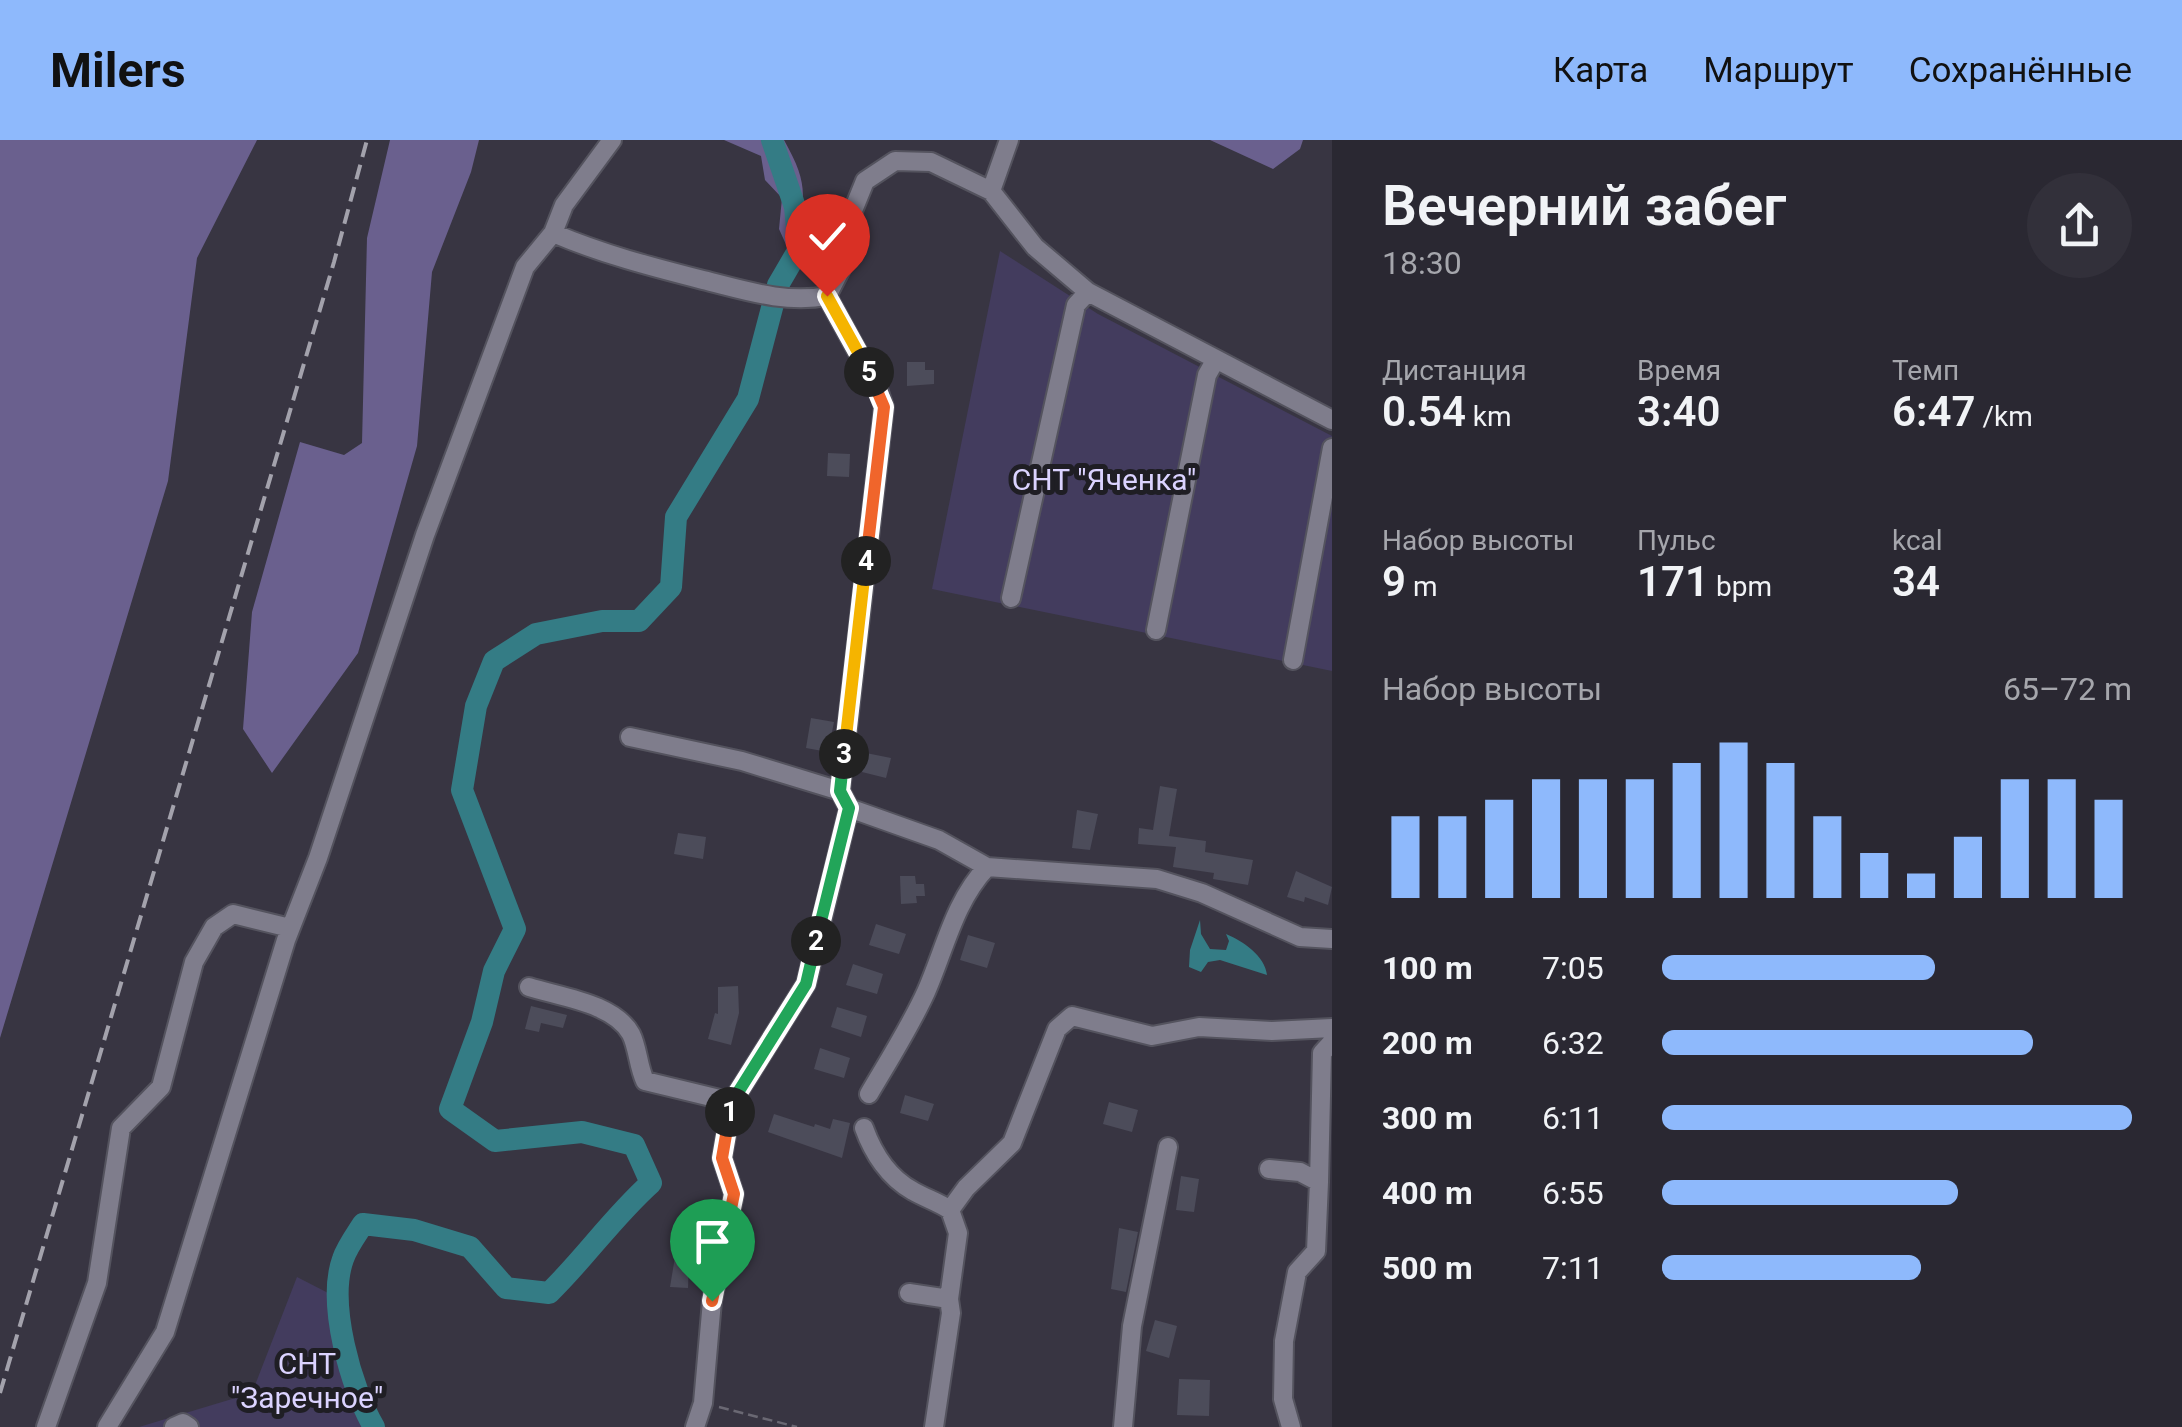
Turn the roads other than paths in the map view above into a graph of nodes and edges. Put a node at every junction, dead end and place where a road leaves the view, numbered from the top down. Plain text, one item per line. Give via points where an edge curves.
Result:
1 (612, 140) edge
2 (1009, 140) edge
3 (990, 191) junction
4 (553, 233) junction
5 (1088, 292) junction
6 (827, 296) junction
7 (1216, 359) junction
8 (1332, 420) edge
9 (1332, 448) edge
10 (1010, 598) dead end
11 (1156, 630) dead end
12 (1293, 660) dead end
13 (630, 737) dead end
14 (844, 799) junction
15 (987, 867) junction
16 (288, 934) junction
17 (1332, 939) edge
18 (529, 988) dead end
19 (1332, 1028) edge
20 (1332, 1042) edge
21 (869, 1094) dead end
22 (732, 1102) junction
23 (864, 1128) dead end
24 (1168, 1147) dead end
25 (1269, 1168) dead end
26 (1319, 1182) junction
27 (950, 1210) junction
28 (909, 1294) dead end
29 (949, 1299) junction
30 (46, 1427) edge
31 (107, 1427) edge
32 (174, 1427) edge
33 (189, 1427) edge
34 (695, 1427) edge
35 (934, 1427) edge
36 (1123, 1427) edge
37 (1291, 1427) edge

1 - 4 street via 564,205
2 - 3 street
3 - 5 street via 1036,247
3 - 6 street via 932,162 895,160 866,181
4 - 6 street via 604,254 756,293
4 - 16 street via 525,267 424,535
5 - 7 street
5 - 10 street via 1076,305
6 - 14 street via 884,407
7 - 8 street
7 - 11 street via 1207,376
9 - 12 street
13 - 14 street via 742,761
14 - 15 street
14 - 22 street via 806,984
15 - 17 street via 1157,880 1300,937
15 - 21 street via 958,908 912,1022
16 - 30 street via 233,914 214,927 194,962 161,1087 121,1128 96,1283
16 - 31 street via 165,1332
18 - 22 street via 617,1017 632,1036 646,1081
19 - 27 street via 1199,1027 1152,1036 1072,1016 1056,1029 1012,1143
20 - 26 street via 1322,1053
22 - 34 street via 722,1158 734,1194
23 - 27 street via 873,1154 910,1190
24 - 36 street via 1132,1326
25 - 26 street
26 - 37 street via 1316,1251 1297,1272 1284,1341 1283,1399
27 - 29 street via 958,1232
28 - 29 street
29 - 35 street
32 - 33 street

